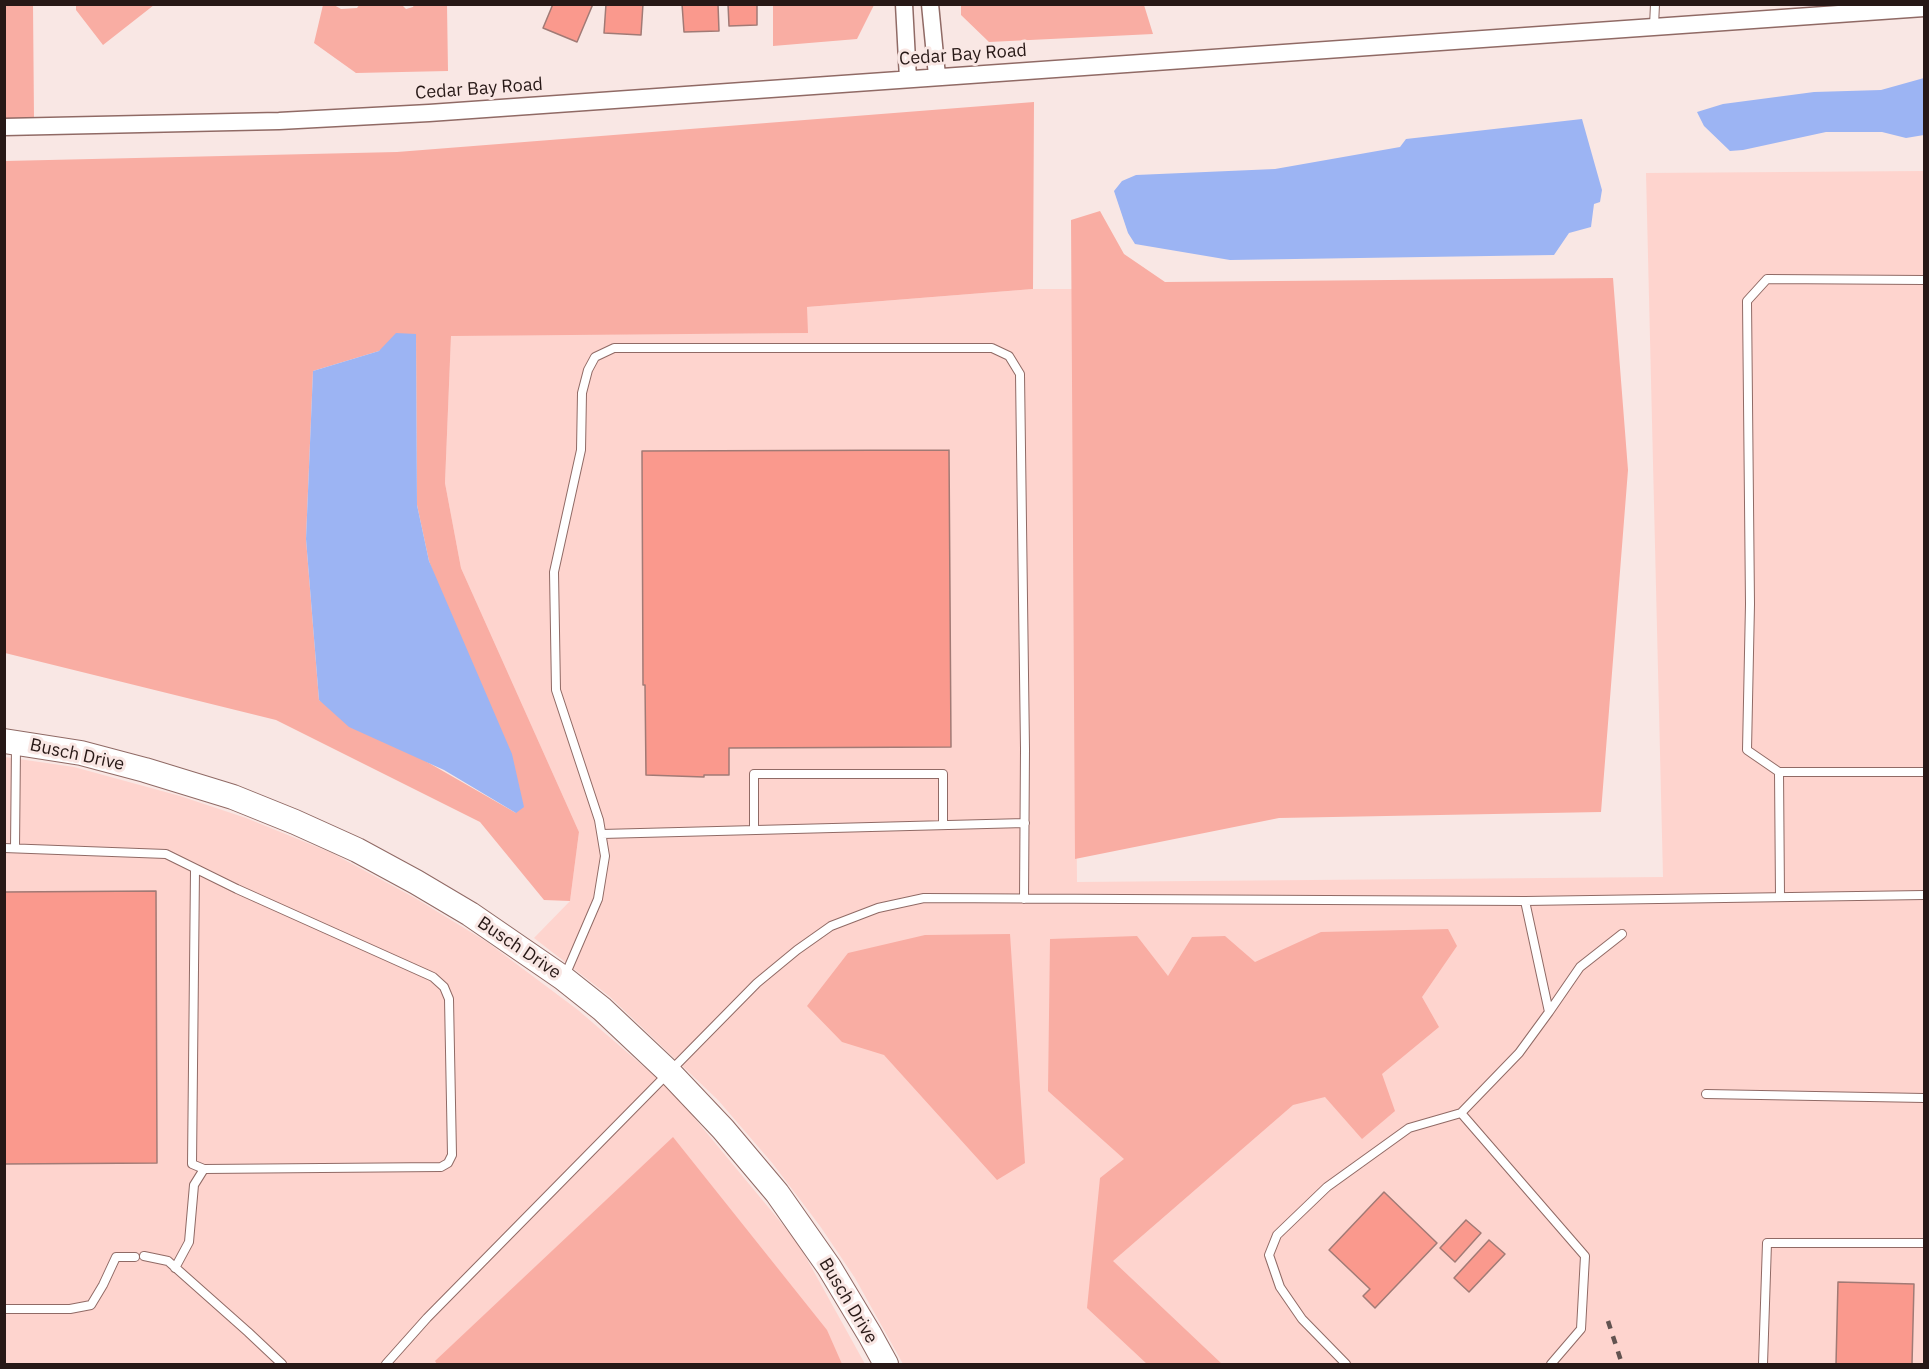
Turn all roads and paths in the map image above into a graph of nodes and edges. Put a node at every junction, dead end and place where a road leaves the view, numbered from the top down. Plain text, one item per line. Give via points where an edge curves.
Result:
1 (903, 4) edge
2 (930, 4) edge
3 (1655, 4) edge
4 (1924, 8) edge
5 (1654, 26) junction
6 (937, 76) junction
7 (908, 79) junction
8 (4, 127) edge
9 (1924, 280) edge
10 (10, 742) edge
11 (1779, 772) junction
12 (1924, 772) edge
13 (1025, 823) junction
14 (943, 825) junction
15 (754, 830) junction
16 (602, 834) junction
17 (4, 848) edge
18 (15, 848) junction
19 (195, 870) junction
20 (1924, 895) edge
21 (1780, 896) junction
22 (1024, 899) junction
23 (1526, 901) junction
24 (1622, 934) dead end
25 (563, 978) junction
26 (1549, 1012) junction
27 (670, 1072) junction
28 (1706, 1094) dead end
29 (1924, 1098) edge
30 (1461, 1113) junction
31 (204, 1169) junction
32 (1924, 1243) edge
33 (175, 1268) junction
34 (4, 1309) edge
35 (282, 1365) edge
36 (386, 1365) edge
37 (885, 1365) edge
38 (1346, 1365) edge
39 (1551, 1365) edge
40 (1762, 1365) edge

1 - 7 street
2 - 6 street
3 - 5 lane
4 - 5 street, Cedar Bay Road
5 - 6 street, Cedar Bay Road
6 - 7 street, Cedar Bay Road
7 - 8 street, Cedar Bay Road via 360,117
9 - 11 lane via 1767,279 1747,301 1747,750
10 - 18 lane
10 - 25 street, Busch Drive via 81,753 145,770 233,797 294,822 416,882
11 - 12 lane
11 - 21 lane
13 - 14 lane
13 - 16 lane via 1020,374 1009,356 992,348 614,348 595,357 588,370 582,393 581,450 554,572 556,690
13 - 22 lane
14 - 15 lane
14 - 15 lane via 943,774 754,774
15 - 16 lane
16 - 25 lane via 605,856 598,899
17 - 18 lane
18 - 19 lane via 166,854
19 - 31 lane via 191,1154 192,1164
19 - 31 lane via 433,977 444,987 449,999 452,1155 448,1163 441,1167
20 - 21 lane
21 - 23 lane
22 - 23 lane
22 - 27 lane via 924,898 878,908 831,926 757,983
23 - 26 lane
24 - 26 lane via 1580,967
25 - 27 street, Busch Drive
26 - 30 lane via 1519,1053
27 - 36 lane via 427,1318
27 - 37 street, Busch Drive via 777,1193 829,1267
28 - 29 lane
30 - 38 lane via 1409,1128 1327,1187 1278,1235 1269,1256 1280,1287 1302,1319
30 - 39 lane via 1585,1256 1581,1329
31 - 33 lane via 194,1185 189,1242
32 - 40 lane via 1767,1243
33 - 34 lane via 168,1261 116,1257 91,1305 70,1309
33 - 35 lane

